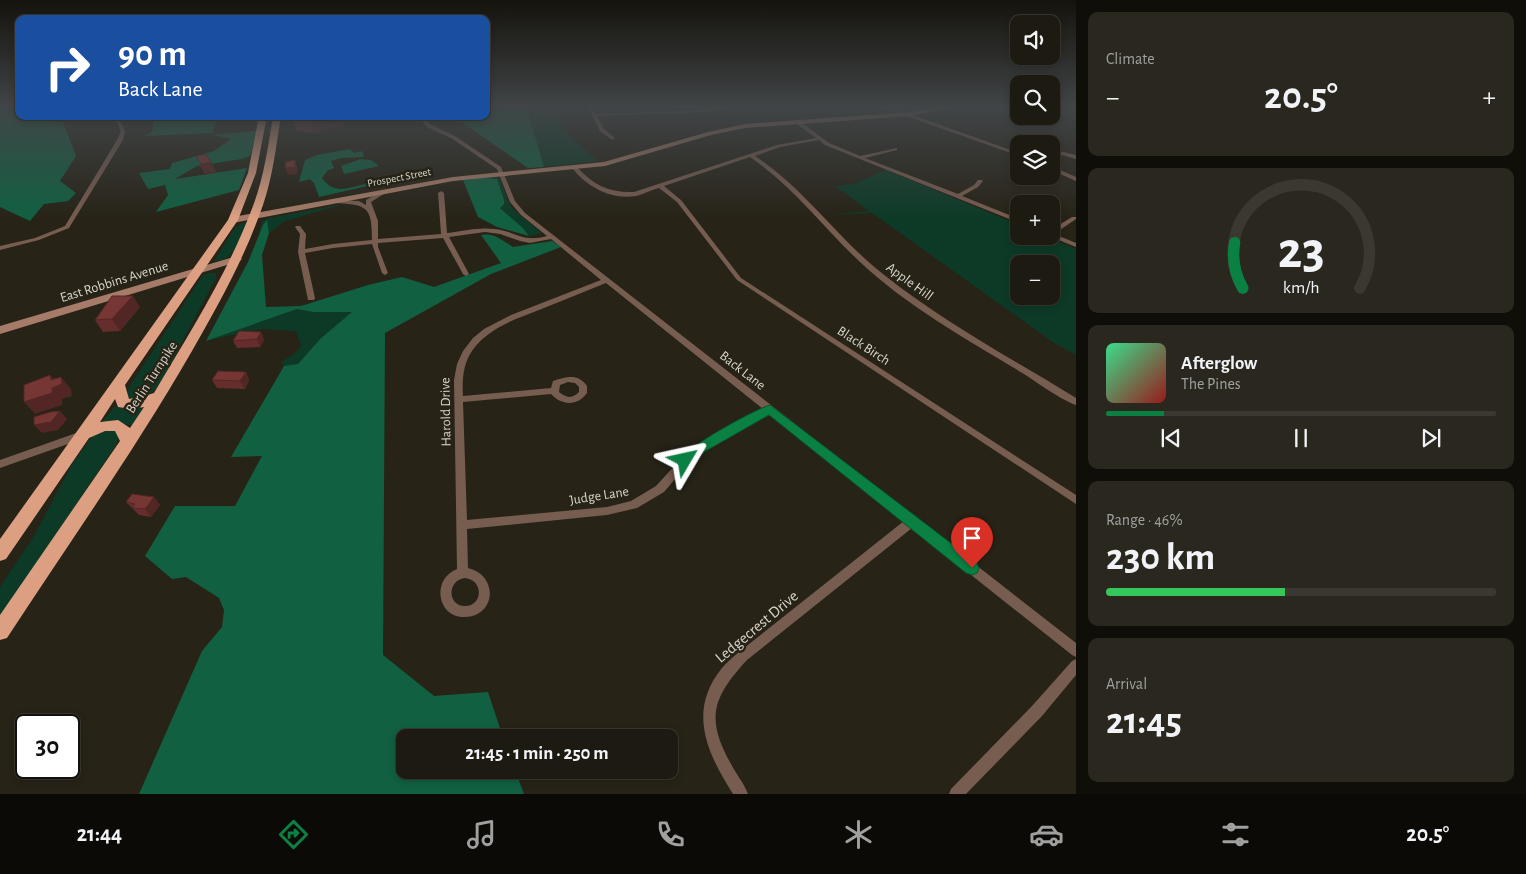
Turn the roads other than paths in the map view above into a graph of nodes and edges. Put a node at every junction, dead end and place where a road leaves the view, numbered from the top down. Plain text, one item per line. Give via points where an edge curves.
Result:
1 (118, 143) edge
2 (258, 143) edge
3 (273, 143) edge
4 (463, 143) edge
5 (679, 143) edge
6 (795, 143) edge
7 (828, 143) edge
8 (988, 143) edge
9 (895, 149) dead end
10 (1010, 151) edge
11 (1060, 153) edge
12 (750, 155) junction
13 (861, 157) junction
14 (1076, 157) edge
15 (575, 168) junction
16 (1060, 172) edge
17 (502, 174) junction
18 (1076, 179) edge
19 (980, 181) dead end
20 (661, 187) junction
21 (385, 191) junction
22 (441, 193) dead end
23 (957, 197) junction
24 (335, 201) junction
25 (372, 211) junction
26 (254, 216) junction
27 (1010, 218) edge
28 (1074, 218) dead end
29 (232, 220) junction
30 (298, 227) dead end
31 (1060, 228) edge
32 (445, 236) junction
33 (552, 236) junction
34 (1060, 238) edge
35 (374, 240) junction
36 (1076, 245) edge
37 (0, 248) edge
38 (301, 252) junction
39 (237, 259) junction
40 (197, 271) junction
41 (385, 273) dead end
42 (466, 274) dead end
43 (607, 280) junction
44 (311, 298) dead end
45 (0, 330) edge
46 (118, 384) junction
47 (554, 391) dead end
48 (159, 396) junction
49 (459, 398) junction
50 (1076, 402) edge
51 (770, 409) junction
52 (82, 435) junction
53 (128, 443) junction
54 (0, 464) edge
55 (1076, 500) edge
56 (912, 521) junction
57 (462, 525) junction
58 (0, 552) edge
59 (463, 574) dead end
60 (0, 631) edge
61 (1076, 651) edge
62 (1076, 665) edge
63 (741, 794) edge
64 (956, 794) edge

1 - 37 street via 67,227
2 - 29 highway, Berlin Turnpike via 252,173
3 - 26 highway, Berlin Turnpike via 268,172
4 - 17 street via 499,168
5 - 15 main road, Prospect Street via 622,160
6 - 12 street
7 - 13 street
8 - 10 street
9 - 13 street
11 - 14 street
12 - 20 street
12 - 50 street, Apple Hill via 775,172 880,276 920,305
13 - 23 street
15 - 17 main road, Prospect Street
15 - 20 street via 594,186 618,195
16 - 18 street
17 - 21 main road, Prospect Street
17 - 33 street, Back Lane via 514,205
19 - 23 street
20 - 55 street, Black Birch via 680,201 739,279
21 - 24 main road, Prospect Street
21 - 25 street via 370,200
22 - 32 street
23 - 27 street
24 - 25 street via 361,203
24 - 26 main road, Prospect Street
25 - 35 street
26 - 29 main road, Prospect Street
26 - 39 highway, Berlin Turnpike
28 - 31 street
29 - 40 highway, Berlin Turnpike
30 - 38 street via 303,234
32 - 33 street via 487,230 524,241
32 - 35 street
32 - 42 street
33 - 43 street, Back Lane
34 - 36 street
35 - 38 street
35 - 41 street
38 - 44 street
39 - 40 main road, East Robbins Avenue
39 - 48 highway, Berlin Turnpike via 191,345
40 - 45 main road, East Robbins Avenue
40 - 46 highway, Berlin Turnpike
43 - 49 street, Harold Drive via 505,321 484,333 463,358
43 - 51 street, Back Lane
46 - 48 highway via 123,403 147,401
46 - 52 highway, Berlin Turnpike
47 - 49 street
48 - 53 highway, Berlin Turnpike
49 - 57 street, Harold Drive
51 - 56 street, Back Lane
51 - 57 street, Judge Lane via 692,454 660,489 633,505
52 - 53 highway via 103,426 118,425 125,432
52 - 54 street
52 - 58 highway, Berlin Turnpike
53 - 60 highway, Berlin Turnpike
56 - 61 street, Back Lane
56 - 63 street, Ledgecrest Drive via 743,656 714,688 710,703 710,731 721,762
57 - 59 street, Harold Drive
62 - 64 street via 1037,711

